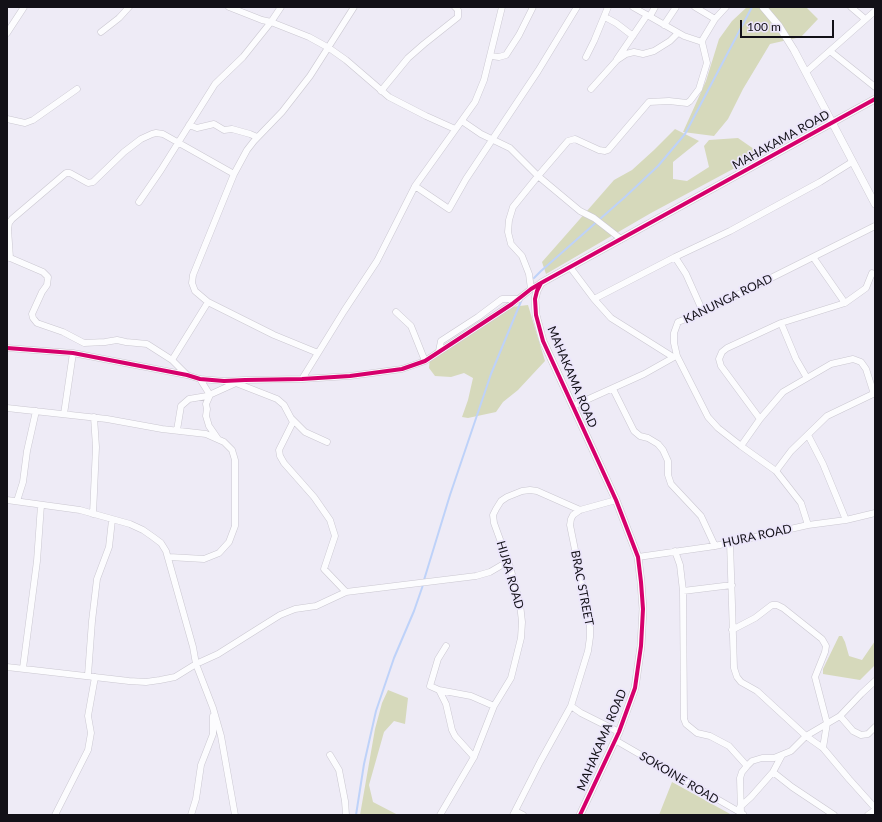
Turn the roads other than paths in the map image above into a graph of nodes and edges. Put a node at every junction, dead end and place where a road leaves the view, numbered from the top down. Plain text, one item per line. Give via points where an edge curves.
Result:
1 (24, 7) edge
2 (129, 7) edge
3 (229, 7) edge
4 (281, 7) edge
5 (354, 7) edge
6 (455, 7) edge
7 (502, 7) edge
8 (533, 7) edge
9 (578, 7) edge
10 (608, 7) edge
11 (633, 7) edge
12 (655, 7) edge
13 (676, 7) edge
14 (695, 7) edge
15 (726, 7) edge
16 (764, 7) edge
17 (851, 7) edge
18 (875, 11) edge
19 (648, 15) junction
20 (605, 17) junction
21 (715, 19) junction
22 (865, 19) junction
23 (271, 22) junction
24 (664, 24) junction
25 (102, 32) dead end
26 (7, 33) edge
27 (678, 33) junction
28 (633, 36) junction
29 (702, 42) junction
30 (328, 48) junction
31 (830, 51) junction
32 (491, 56) junction
33 (586, 57) dead end
34 (616, 60) junction
35 (806, 72) junction
36 (875, 87) edge
37 (77, 89) dead end
38 (591, 89) dead end
39 (381, 91) junction
40 (875, 99) edge
41 (7, 119) edge
42 (462, 121) junction
43 (833, 123) junction
44 (189, 125) junction
45 (455, 129) junction
46 (257, 137) junction
47 (493, 140) junction
48 (178, 142) junction
49 (852, 162) junction
50 (234, 174) junction
51 (538, 176) junction
52 (415, 186) junction
53 (139, 202) dead end
54 (875, 204) edge
55 (875, 226) edge
56 (621, 240) junction
57 (675, 257) junction
58 (813, 257) junction
59 (9, 258) edge
60 (570, 267) junction
61 (875, 274) edge
62 (541, 283) junction
63 (530, 289) junction
64 (518, 299) junction
65 (594, 299) junction
66 (208, 302) junction
67 (845, 303) junction
68 (396, 312) dead end
69 (702, 312) junction
70 (781, 323) junction
71 (7, 348) edge
72 (439, 351) junction
73 (73, 353) junction
74 (318, 353) junction
75 (675, 357) junction
76 (172, 360) junction
77 (425, 361) junction
78 (187, 375) junction
79 (807, 378) junction
80 (200, 379) junction
81 (302, 379) junction
82 (245, 380) junction
83 (236, 383) junction
84 (613, 389) junction
85 (874, 393) edge
86 (210, 395) junction
87 (573, 406) junction
88 (7, 408) edge
89 (36, 411) junction
90 (64, 414) junction
91 (289, 415) junction
92 (94, 417) junction
93 (760, 419) junction
94 (177, 430) junction
95 (808, 435) junction
96 (219, 440) junction
97 (327, 442) dead end
98 (741, 446) junction
99 (776, 471) junction
100 (7, 500) edge
101 (616, 500) junction
102 (17, 501) junction
103 (41, 504) junction
104 (580, 510) junction
105 (875, 513) edge
106 (93, 514) junction
107 (112, 520) junction
108 (846, 520) junction
109 (808, 525) junction
110 (730, 542) junction
111 (715, 546) junction
112 (675, 551) junction
113 (169, 557) junction
114 (638, 557) junction
115 (507, 562) junction
116 (732, 585) junction
117 (683, 591) junction
118 (346, 592) junction
119 (732, 630) junction
120 (446, 646) dead end
121 (196, 664) junction
122 (7, 667) edge
123 (23, 668) junction
124 (88, 676) junction
125 (95, 677) junction
126 (875, 681) edge
127 (439, 690) junction
128 (494, 706) junction
129 (571, 706) junction
130 (213, 708) junction
131 (840, 716) junction
132 (827, 723) junction
133 (875, 727) edge
134 (619, 732) junction
135 (806, 736) junction
136 (615, 740) junction
137 (824, 748) junction
138 (330, 755) dead end
139 (782, 755) junction
140 (474, 757) junction
141 (747, 766) junction
142 (773, 772) junction
143 (875, 809) edge
144 (742, 812) edge
145 (514, 813) edge
146 (55, 815) edge
147 (190, 815) edge
148 (235, 815) edge
149 (346, 815) edge
150 (440, 815) edge
151 (523, 815) edge
152 (580, 815) edge
153 (834, 815) edge
154 (868, 815) edge

1 - 26 street
2 - 25 street
3 - 23 street
4 - 23 street
5 - 30 street
6 - 39 street via 458,16 408,58
7 - 32 street
8 - 32 street via 509,51 503,57
9 - 47 street
10 - 20 street
11 - 19 street
12 - 19 street
13 - 24 street
14 - 21 street
15 - 21 street
16 - 35 street via 780,26
17 - 22 street
18 - 22 street
19 - 24 street
19 - 28 street
20 - 28 street
20 - 33 street
21 - 29 street
22 - 31 street
23 - 30 street via 309,36
23 - 44 street via 243,57 215,84
24 - 27 street
27 - 29 street
27 - 34 street via 654,51 643,54 634,52
28 - 34 street
29 - 51 street via 707,63 699,89 690,102 649,102 605,151 571,139
30 - 39 street via 346,60
30 - 46 street via 310,76
31 - 35 street
31 - 36 street
32 - 42 street via 475,102
34 - 38 street
35 - 43 street
37 - 41 street via 33,120 25,123
39 - 45 street via 389,98
40 - 43 street, MAHAKAMA ROAD
42 - 45 street
42 - 47 street
43 - 49 street
43 - 56 street, MAHAKAMA ROAD
44 - 46 street via 197,128 214,124 224,130 232,129
44 - 48 street
45 - 52 street
46 - 50 street
47 - 51 street via 510,148
47 - 52 street via 449,209
48 - 50 street
48 - 53 street
48 - 59 street via 163,134 152,134 124,152 93,182 88,183 70,173 60,177 9,223
49 - 54 street
49 - 57 street via 737,227
50 - 66 street via 192,275 195,291
51 - 56 street
51 - 63 street via 513,207 508,226 511,244 522,256 529,274
52 - 74 street via 377,262
55 - 58 street, KANUNGA ROAD
56 - 60 street, MAHAKAMA ROAD
57 - 65 street
57 - 69 street via 686,274
58 - 67 street
58 - 69 street, KANUNGA ROAD
59 - 76 street via 43,272 48,277 47,285 32,314 37,323 84,343 117,340 147,344
60 - 62 street, MAHAKAMA ROAD
60 - 65 street
61 - 67 street via 872,273 866,288
62 - 63 street
62 - 87 street, MAHAKAMA ROAD via 535,299 536,315 543,341
63 - 64 street
64 - 72 street
64 - 72 street via 502,299 441,341
65 - 75 street via 611,318
66 - 74 street via 274,335
66 - 76 street
67 - 70 street
68 - 77 street via 411,326
69 - 75 street, KANUNGA ROAD via 678,322 674,333
70 - 79 street
70 - 93 street via 727,348 719,355 724,372
71 - 73 street
72 - 77 street
73 - 78 street
73 - 90 street
74 - 81 street
75 - 84 street
75 - 98 street, KANUNGA ROAD via 708,417
76 - 78 street
77 - 81 street via 402,369
78 - 80 street
79 - 85 street via 830,364 858,360 864,364
79 - 93 street via 783,392
80 - 82 street via 224,382
80 - 86 street
81 - 82 street
82 - 83 street
83 - 86 street
83 - 91 street via 277,399
84 - 87 street
84 - 111 street via 634,431 658,444 663,450 668,461 668,475 672,484 701,516
85 - 95 street via 827,416
86 - 94 street via 189,399 181,406
86 - 96 street via 206,404 206,416 209,426
87 - 101 street, MAHAKAMA ROAD
88 - 89 street
89 - 90 street
89 - 102 street
90 - 92 street
91 - 97 street via 305,432
91 - 118 street via 293,422 279,450 280,456 330,520 335,536 324,569
92 - 94 street via 162,430
92 - 106 street via 96,447
93 - 98 street
94 - 96 street via 206,434
95 - 99 street via 791,451
95 - 108 street
96 - 113 street via 232,450 235,460 234,533 224,550 212,557 194,560
98 - 99 street, KANUNGA ROAD
99 - 109 street, KANUNGA ROAD via 801,503
100 - 102 street
101 - 104 street
101 - 114 street, MAHAKAMA ROAD
102 - 103 street
103 - 106 street
103 - 123 street via 37,561
104 - 115 street, HIJRA ROAD via 537,491 522,491 501,501 493,516
104 - 129 street, BRAC STREET via 573,515 570,525 590,624 590,638
105 - 108 street, HURA ROAD
106 - 107 street
107 - 113 street via 143,530 161,543
107 - 124 street via 108,547 97,579
108 - 109 street, HURA ROAD
109 - 110 street, HURA ROAD
110 - 111 street, HURA ROAD
110 - 116 street
111 - 112 street, HURA ROAD
112 - 114 street, HURA ROAD
112 - 117 street via 680,565
113 - 121 street
114 - 134 street, MAHAKAMA ROAD via 643,609 641,646 635,688
115 - 118 street via 490,572 476,576
115 - 128 street, HIJRA ROAD via 520,604 521,638 511,678
116 - 117 street
116 - 119 street
117 - 141 street via 686,724 697,733 710,736 729,746
118 - 121 street via 316,606 295,609 280,615 218,654
119 - 132 street via 755,618 772,605 778,605 822,638 826,646 825,652 815,677
119 - 135 street via 734,668 741,682 757,691
120 - 127 street via 438,659 430,686
121 - 125 street via 175,677 146,682
121 - 130 street
122 - 123 street
123 - 124 street
124 - 125 street
125 - 146 street via 88,716 91,733 88,750
126 - 131 street
127 - 128 street via 471,696
127 - 140 street via 446,704 455,736
128 - 140 street, HIJRA ROAD
129 - 134 street
129 - 145 street, BRAC STREET
130 - 147 street via 213,734 201,765 196,800
130 - 148 street via 221,736
131 - 132 street
131 - 133 street via 853,731 861,735 868,734
132 - 135 street
132 - 137 street
134 - 136 street, MAHAKAMA ROAD
135 - 137 street
135 - 139 street via 791,751
136 - 144 street, SOKOINE ROAD
136 - 152 street, MAHAKAMA ROAD
137 - 143 street
138 - 149 street via 339,770
139 - 141 street via 752,761
139 - 142 street
140 - 150 street, HIJRA ROAD
141 - 144 street via 740,778
142 - 144 street via 751,797
142 - 153 street
143 - 154 street
145 - 151 street

